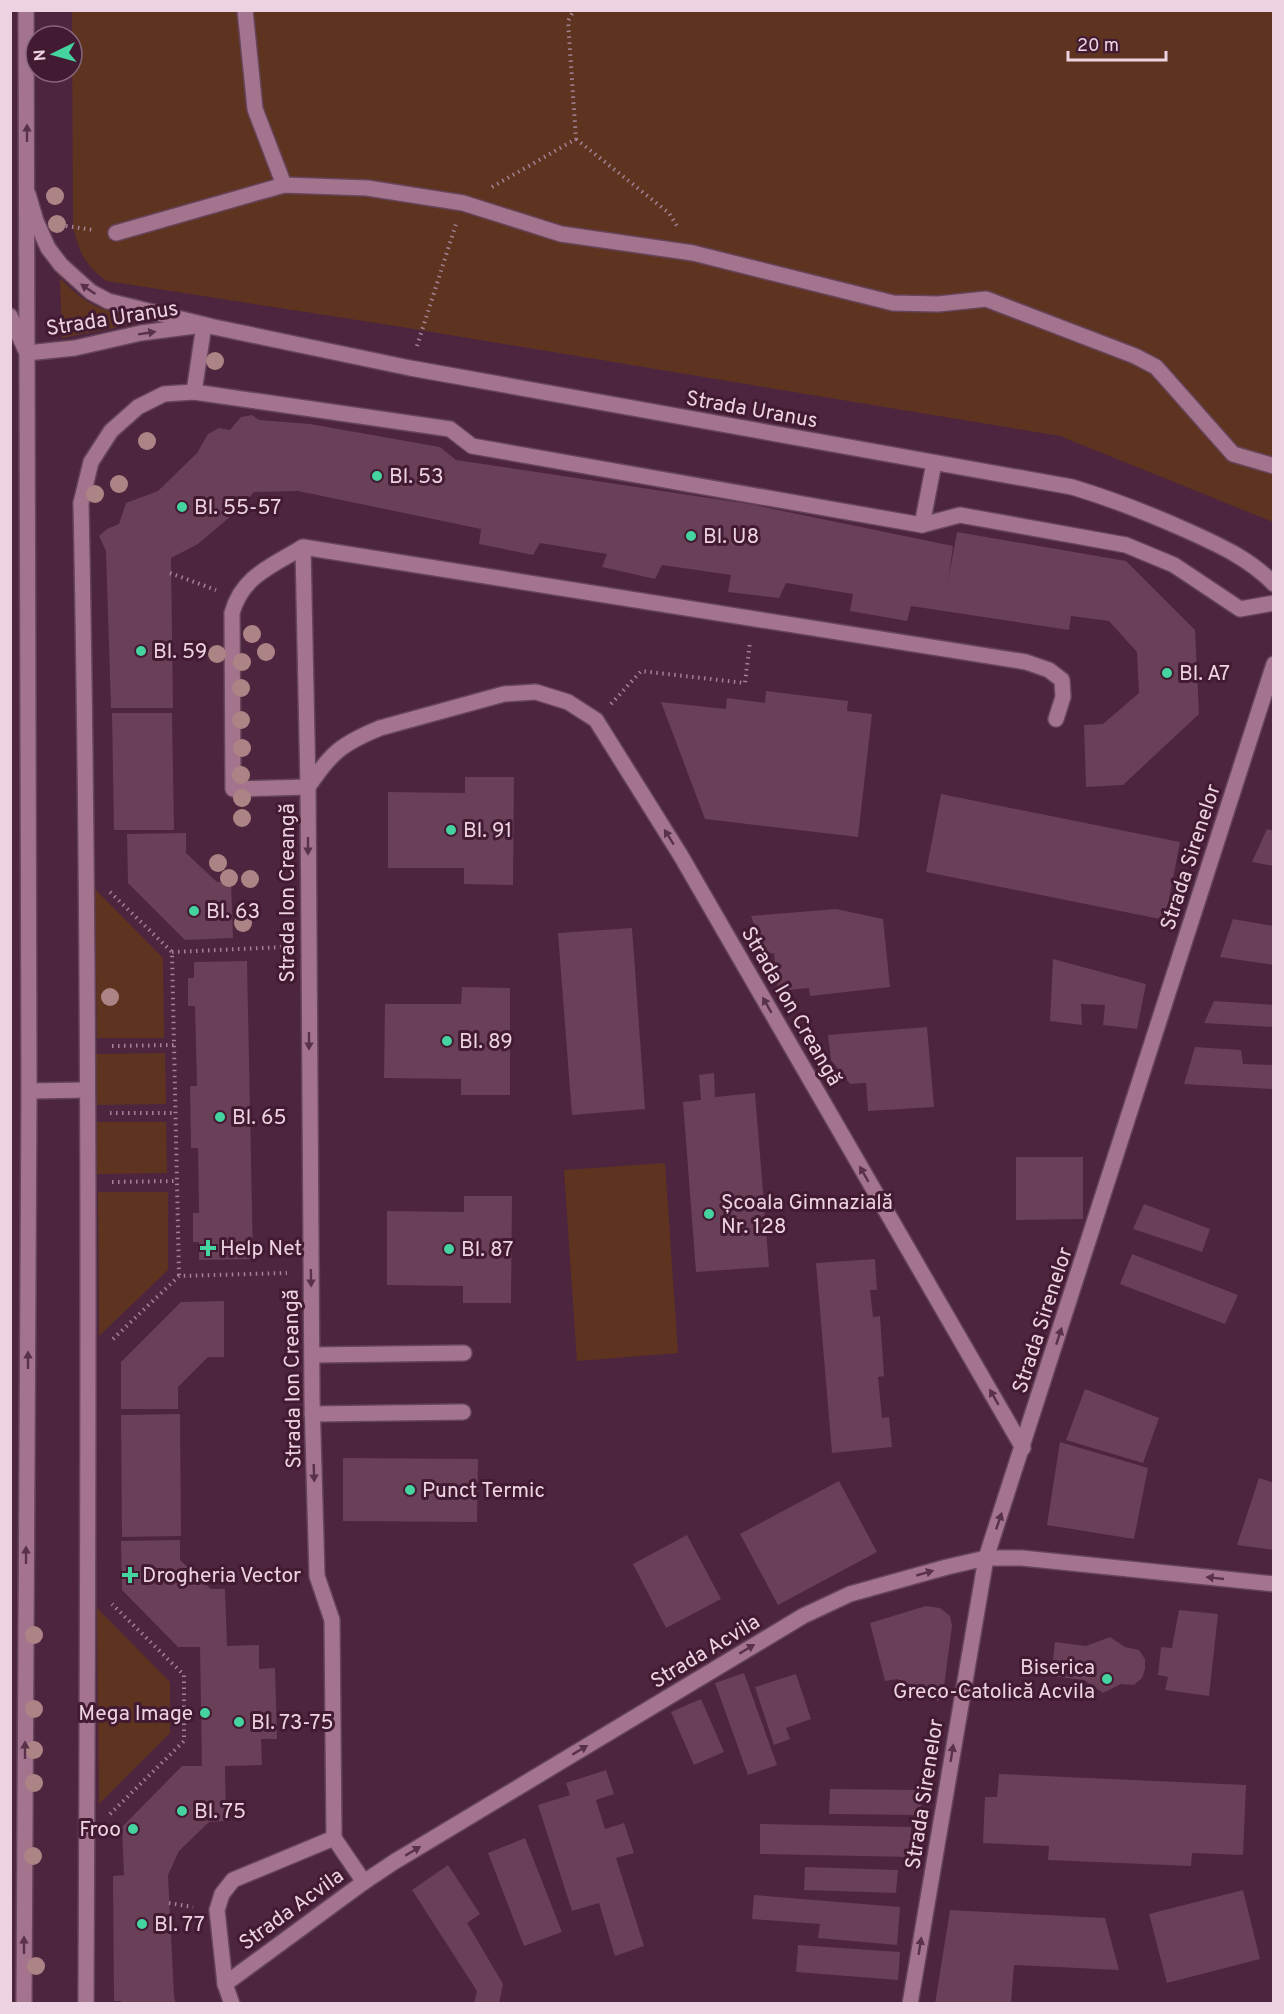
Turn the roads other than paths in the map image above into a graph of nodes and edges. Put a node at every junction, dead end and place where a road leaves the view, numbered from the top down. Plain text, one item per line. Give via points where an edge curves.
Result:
1 (26, 10) edge
2 (245, 10) edge
3 (284, 185) junction
4 (28, 191) junction
5 (116, 233) dead end
6 (10, 316) edge
7 (204, 325) junction
8 (27, 353) junction
9 (194, 392) junction
10 (934, 463) junction
11 (1274, 466) edge
12 (922, 525) junction
13 (303, 547) junction
14 (1274, 584) edge
15 (1274, 603) edge
16 (1274, 664) edge
17 (1056, 719) dead end
18 (308, 787) junction
19 (87, 1090) junction
20 (29, 1091) junction
21 (464, 1353) dead end
22 (312, 1355) junction
23 (463, 1412) dead end
24 (312, 1414) junction
25 (1023, 1448) junction
26 (986, 1558) junction
27 (1274, 1584) edge
28 (334, 1838) junction
29 (364, 1882) junction
30 (225, 1984) junction
31 (24, 2004) edge
32 (86, 2004) edge
33 (232, 2004) edge
34 (910, 2004) edge

4 -> 1 street
2 - 3 street via 255,109
3 - 5 street
3 - 11 street via 367,188 452,202 561,234 693,253 893,303 986,299 1156,367 1233,454
7 -> 4 street, Strada Uranus via 108,301 91,292 48,248
4 - 8 street
6 - 8 street
8 -> 7 street, Strada Uranus
7 - 9 street
7 - 10 street, Strada Uranus via 410,368
8 - 20 street
9 - 12 street via 450,429 472,446
9 - 19 street via 164,394 138,407 111,431 91,462 81,502
10 - 12 street
10 - 14 street, Strada Uranus via 1103,496 1215,543 1260,569
12 - 15 street via 960,515 1126,545 1174,566 1240,609
13 - 17 street via 1026,662 1049,670 1062,680 1063,697
13 - 18 street
13 - 18 street via 249,580 236,598 232,613 233,789
25 -> 16 street, Strada Sirenelor
18 -> 22 street, Strada Ion Creangă
25 -> 18 street, Strada Ion Creangă via 687,866 596,720 568,702 536,692 504,694 363,735 327,760
19 - 20 street
19 - 32 street
31 -> 20 street
21 - 22 street
22 - 24 street, Strada Ion Creangă
23 - 24 street
24 -> 28 street, Strada Ion Creangă via 317,1576 332,1620
26 -> 25 street, Strada Sirenelor
27 -> 26 street, Strada Acvila via 1022,1558
29 -> 26 street, Strada Acvila via 825,1604 947,1566
34 -> 26 street, Strada Sirenelor
28 - 29 street
28 - 30 street via 233,1880 222,1894 217,1910
29 - 30 street, Strada Acvila
30 - 33 street

